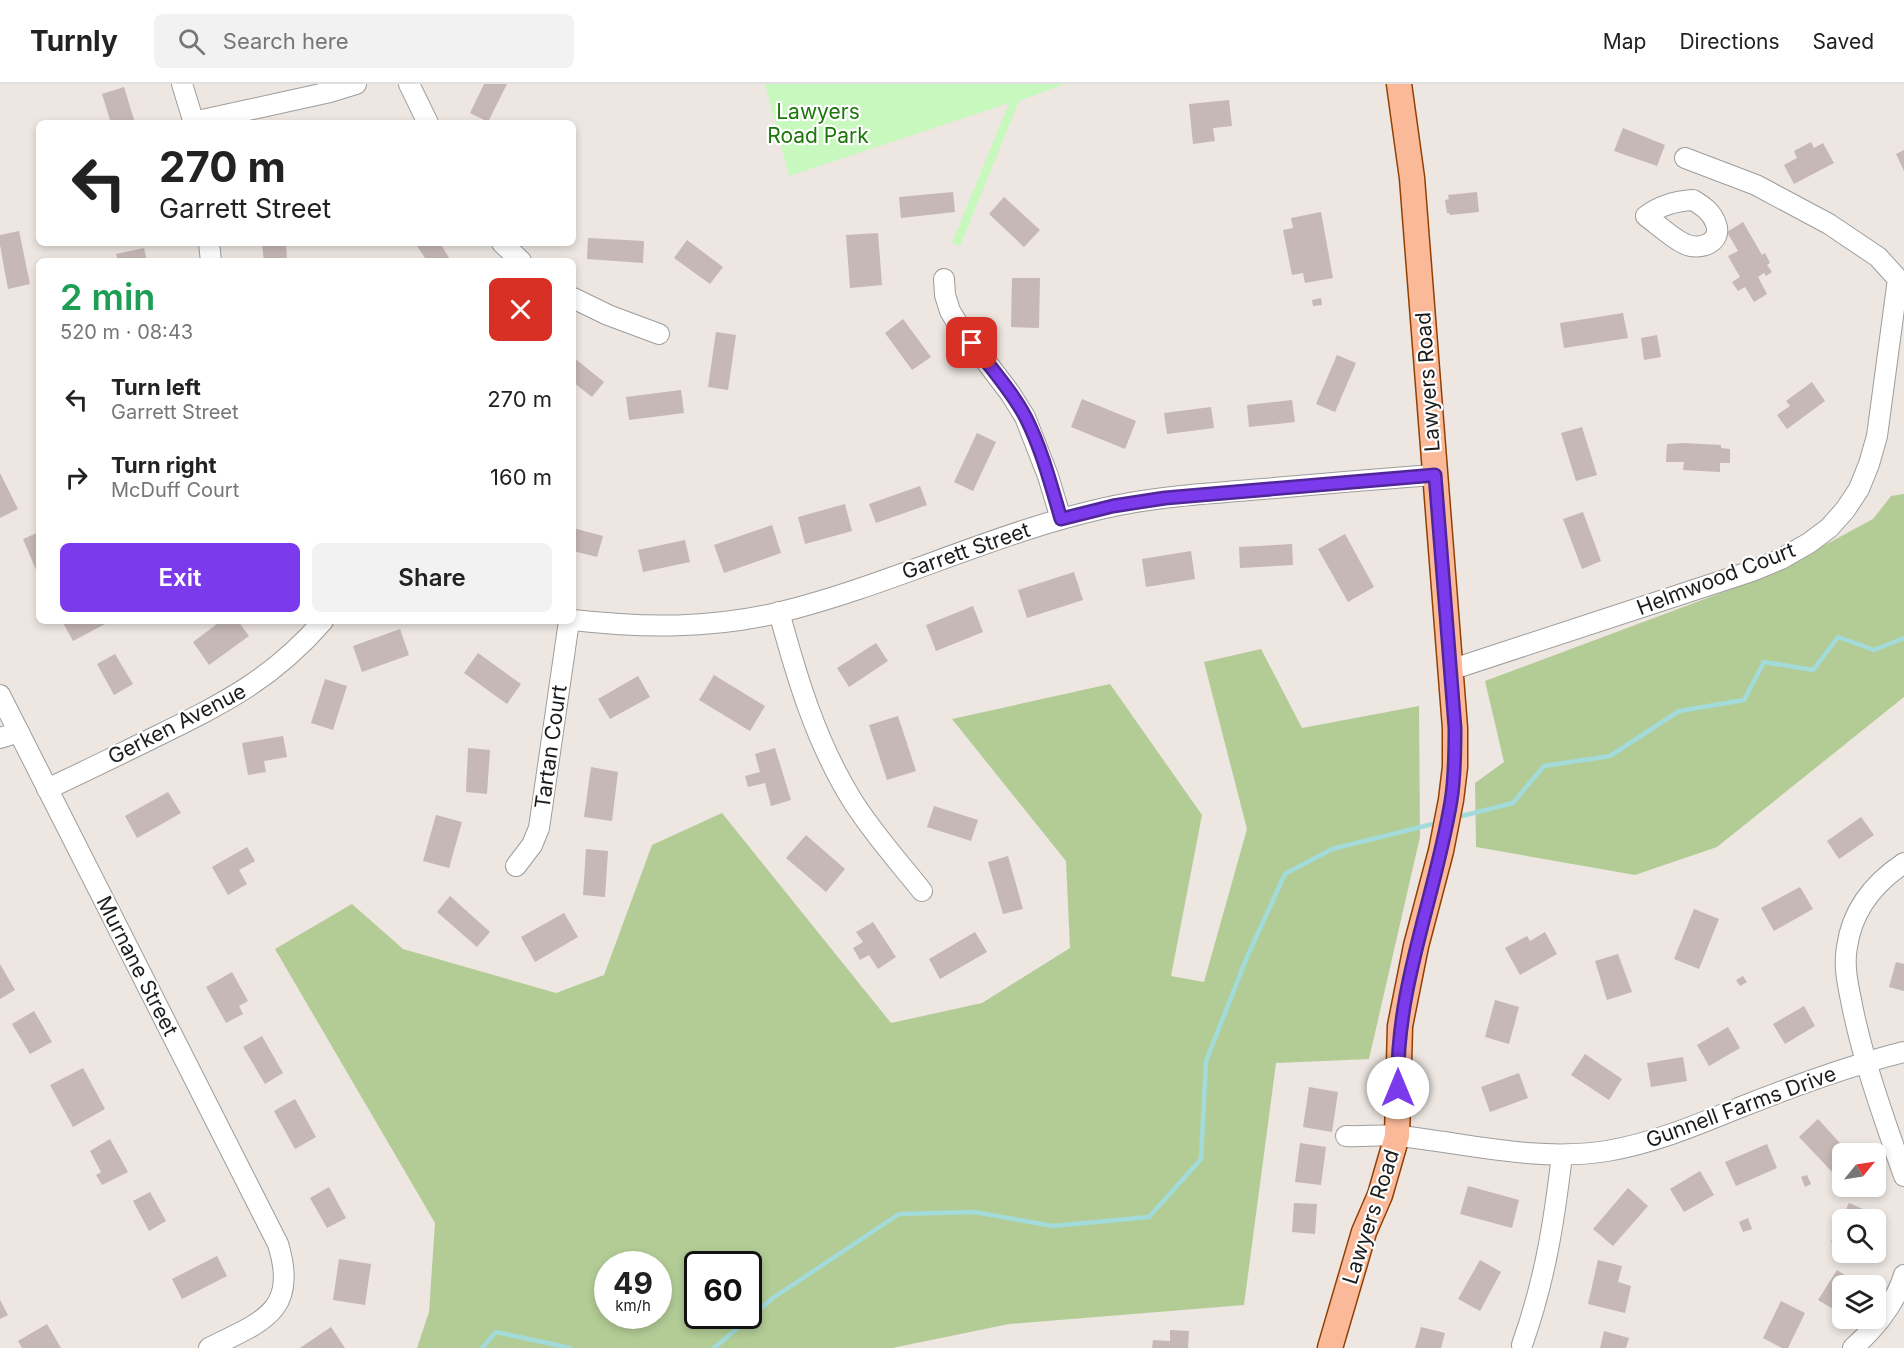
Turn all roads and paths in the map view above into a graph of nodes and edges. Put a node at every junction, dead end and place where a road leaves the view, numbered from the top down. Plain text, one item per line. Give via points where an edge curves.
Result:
1 (182, 84) edge
2 (356, 84) edge
3 (409, 84) edge
4 (1399, 84) edge
5 (193, 120) edge
6 (203, 120) edge
7 (427, 120) edge
8 (1685, 158) dead end
9 (505, 246) edge
10 (518, 258) edge
11 (944, 279) dead end
12 (576, 299) edge
13 (659, 334) dead end
14 (1435, 475) junction
15 (1061, 519) junction
16 (779, 612) junction
17 (576, 620) edge
18 (320, 624) edge
19 (570, 624) edge
20 (1450, 670) junction
21 (0, 695) edge
22 (9, 735) edge
23 (47, 789) junction
24 (1904, 863) edge
25 (516, 866) dead end
26 (922, 891) dead end
27 (1904, 1052) edge
28 (1865, 1062) junction
29 (1346, 1136) dead end
30 (1397, 1136) junction
31 (1562, 1155) junction
32 (1904, 1176) edge
33 (1904, 1275) edge
34 (1522, 1345) dead end
35 (209, 1348) edge
36 (1330, 1348) edge
37 (1853, 1348) edge

1 - 5 street
2 - 6 street
3 - 7 street
4 - 14 main road, Lawyers Road via 1412,178
8 - 20 street, Helmwood Court via 1756,185 1844,232 1878,257 1899,279 1876,436 1859,489 1829,528 1781,559
9 - 10 street
11 - 15 street via 950,311 1025,417
12 - 13 street
14 - 15 street, Garrett Street via 1165,498
14 - 20 main road, Lawyers Road
15 - 16 street, Garrett Street via 823,601
16 - 17 street, Garrett Street via 704,624 657,626
16 - 26 street via 801,692 826,753 873,831
18 - 23 street, Gerken Avenue via 285,661 250,688
19 - 25 street, Tartan Court via 538,828 532,845
20 - 30 main road, Lawyers Road via 1455,766 1441,850 1402,1016
21 - 22 street, Murnane Street
22 - 23 street, Murnane Street
23 - 35 street, Murnane Street via 275,1237 283,1260 283,1292 270,1314
24 - 28 street via 1873,888 1852,926 1847,947 1846,975
27 - 28 street, Gunnell Farms Drive
28 - 31 street, Gunnell Farms Drive via 1649,1142
28 - 32 street
29 - 30 street, Gunnell Farms Drive
30 - 31 street, Gunnell Farms Drive
30 - 36 main road, Lawyers Road
31 - 34 street via 1544,1276
33 - 37 street via 1880,1320

